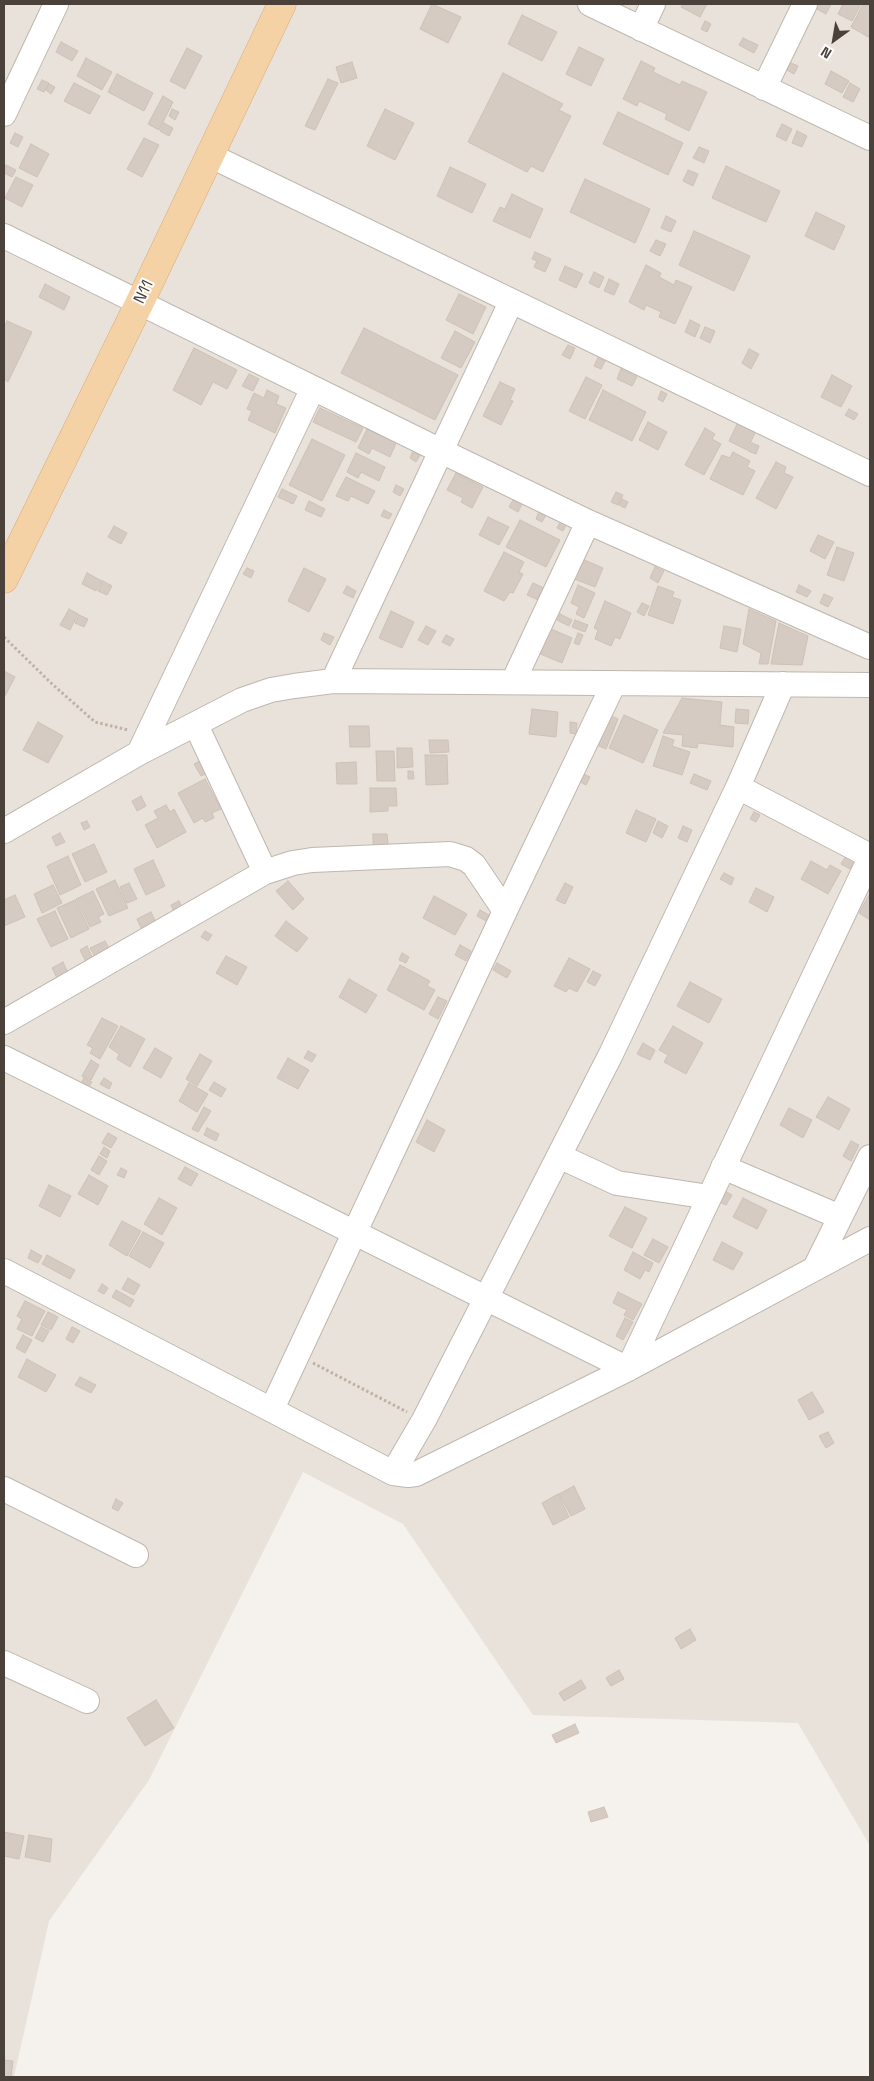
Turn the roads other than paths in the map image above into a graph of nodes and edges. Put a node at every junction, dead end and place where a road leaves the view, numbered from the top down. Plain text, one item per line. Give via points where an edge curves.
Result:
1 (56, 4) edge
2 (282, 4) edge
3 (590, 4) edge
4 (653, 4) edge
5 (805, 4) edge
6 (641, 28) junction
7 (764, 88) junction
8 (4, 114) edge
9 (870, 138) edge
10 (209, 155) junction
11 (4, 236) edge
12 (140, 302) junction
13 (511, 302) junction
14 (313, 388) junction
15 (441, 451) junction
16 (870, 474) edge
17 (588, 522) junction
18 (6, 567) edge
19 (870, 647) edge
20 (333, 681) junction
21 (513, 682) junction
22 (614, 683) junction
23 (783, 684) junction
24 (870, 685) edge
25 (196, 725) junction
26 (144, 744) junction
27 (738, 787) junction
28 (4, 831) edge
29 (870, 857) edge
30 (264, 872) junction
31 (505, 911) junction
32 (4, 1022) edge
33 (4, 1058) edge
34 (559, 1156) junction
35 (870, 1157) edge
36 (724, 1167) junction
37 (709, 1197) junction
38 (840, 1218) junction
39 (355, 1234) junction
40 (870, 1239) edge
41 (815, 1268) junction
42 (4, 1271) edge
43 (486, 1299) junction
44 (628, 1369) junction
45 (272, 1409) junction
46 (393, 1472) junction
47 (4, 1489) edge
48 (136, 1555) dead end
49 (4, 1663) edge
50 (87, 1701) dead end

1 - 8 street
2 - 10 main road, N11
3 - 6 street
4 - 6 street
5 - 7 street
6 - 7 street
7 - 9 street
10 - 12 main road, N11
10 - 13 street
11 - 12 street
12 - 14 street
12 - 18 main road, N11
13 - 15 street
13 - 16 street
14 - 15 street
14 - 26 street
15 - 17 street
15 - 20 street
17 - 19 street
17 - 21 street
20 - 21 street
20 - 25 street via 271,690 242,700
21 - 22 street
22 - 23 street
22 - 31 street
23 - 24 street
23 - 27 street
25 - 26 street
25 - 30 street
26 - 28 street
27 - 29 street
27 - 34 street
29 - 36 street
30 - 31 street via 312,860 450,854 474,865
30 - 32 street
31 - 39 street
33 - 39 street
34 - 37 street via 617,1183
34 - 43 street
35 - 38 street
36 - 37 street
36 - 38 street
37 - 44 street
38 - 41 street
39 - 43 street
39 - 45 street
40 - 41 street
41 - 44 street
42 - 45 street
43 - 44 street
43 - 46 street via 424,1420
44 - 46 street via 416,1474
45 - 46 street
47 - 48 street
49 - 50 street

